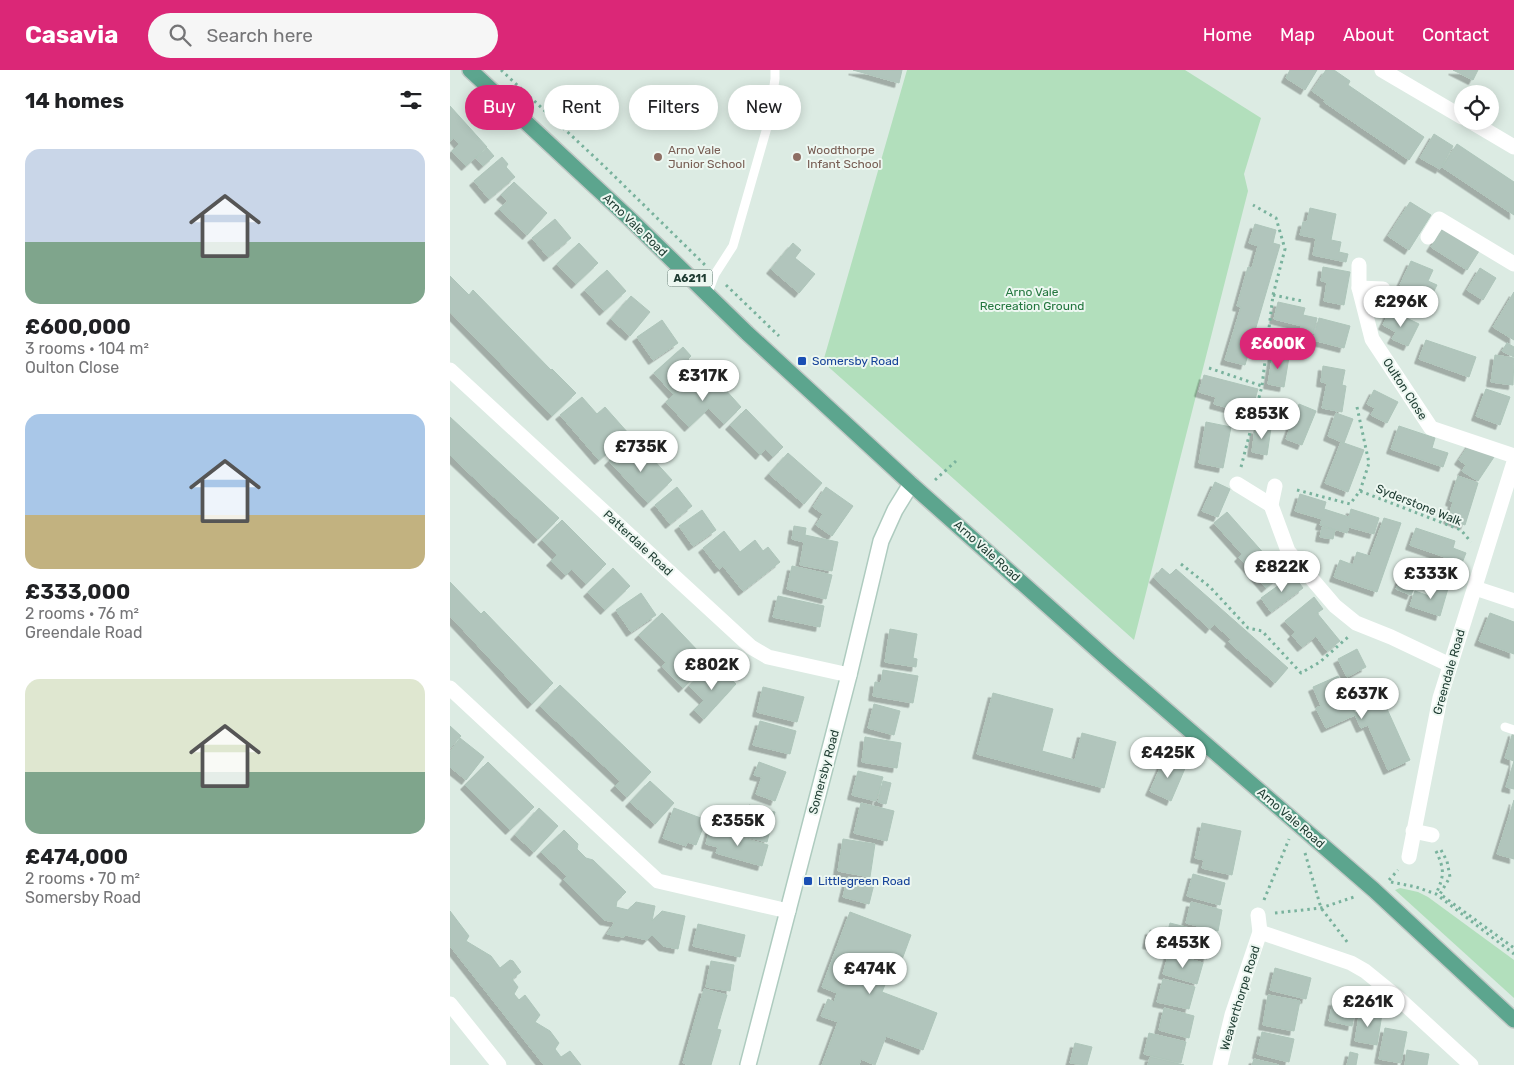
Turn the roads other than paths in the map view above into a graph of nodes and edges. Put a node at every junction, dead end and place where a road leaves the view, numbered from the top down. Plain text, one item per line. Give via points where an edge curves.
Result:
1 (470, 70) edge
2 (774, 70) edge
3 (1382, 70) edge
4 (1403, 75) edge
5 (1454, 111) edge
6 (1485, 130) edge
7 (1514, 147) edge
8 (1428, 237) dead end
9 (1514, 264) edge
10 (1358, 265) dead end
11 (1359, 288) junction
12 (1383, 289) dead end
13 (707, 295) junction
14 (450, 370) edge
15 (1514, 456) edge
16 (1514, 462) edge
17 (912, 484) junction
18 (1237, 484) road end
19 (1274, 486) dead end
20 (1271, 505) junction
21 (1475, 588) junction
22 (1514, 601) edge
23 (1450, 665) junction
24 (849, 675) junction
25 (450, 688) edge
26 (1409, 857) dead end
27 (788, 911) junction
28 (1258, 915) road end
29 (1260, 932) junction
30 (450, 1004) edge
31 (1514, 1020) edge
32 (499, 1065) edge
33 (748, 1065) edge
34 (1220, 1065) edge
35 (1472, 1065) edge

1 - 13 main road, Arno Vale Road / A6211
2 - 13 lane via 768,124 733,246 715,274
3 - 4 street
4 - 5 street
6 - 7 street
8 - 9 street via 1439,219
10 - 11 street, Oulton Close
11 - 12 street
11 - 15 street, Oulton Close via 1372,338 1431,428
13 - 17 main road, Arno Vale Road / A6211
14 - 24 street, Patterdale Road via 751,647 768,657
16 - 21 street, Greendale Road
17 - 24 street, Somersby Road via 881,540
17 - 31 main road, Arno Vale Road / A6211 via 1105,658 1374,890
18 - 20 street
19 - 20 street
20 - 23 street via 1288,551 1335,606 1356,623
21 - 22 street
21 - 23 street, Greendale Road
23 - 26 street, Greendale Road via 1440,698 1422,833
24 - 27 street, Somersby Road
25 - 27 street via 658,880
27 - 33 street, Somersby Road
28 - 29 street, Weaverthorpe Road
29 - 34 street, Weaverthorpe Road via 1232,1015
29 - 35 street, Weaverthorpe Road via 1351,963 1386,987
30 - 32 street

